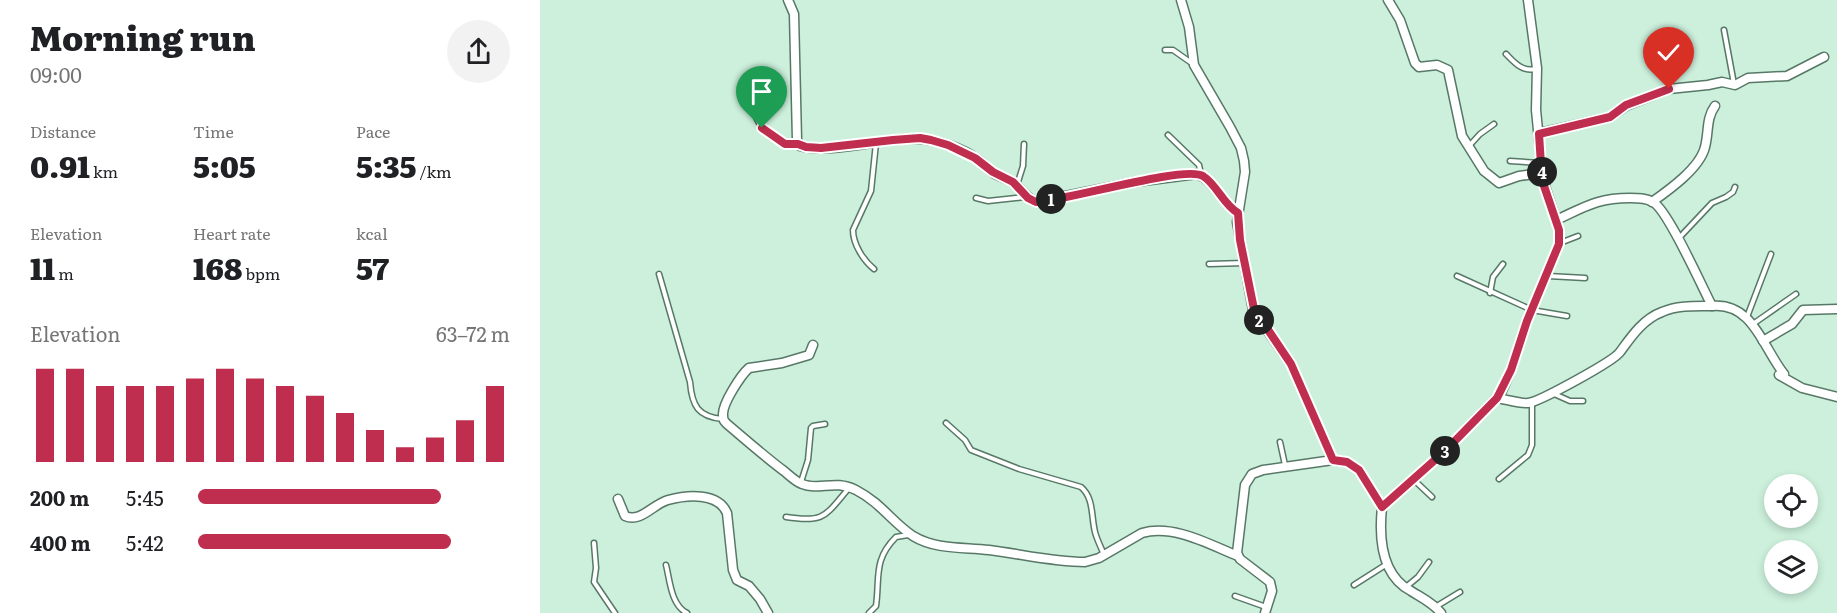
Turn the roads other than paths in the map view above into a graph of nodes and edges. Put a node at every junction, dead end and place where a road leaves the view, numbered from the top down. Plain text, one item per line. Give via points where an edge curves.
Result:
1 (788, 0) edge
2 (1181, 0) edge
3 (1388, 0) edge
4 (1528, 0) edge
5 (1724, 30) dead end
6 (1165, 50) dead end
7 (1506, 54) dead end
8 (1824, 57) dead end
9 (1194, 65) junction
10 (1537, 68) junction
11 (747, 84) dead end
12 (1734, 85) junction
13 (1715, 105) dead end
14 (1494, 124) dead end
15 (1539, 134) junction
16 (1168, 135) dead end
17 (876, 142) junction
18 (798, 144) junction
19 (1024, 144) dead end
20 (1469, 146) junction
21 (1510, 161) dead end
22 (1540, 163) junction
23 (1542, 172) junction
24 (1201, 175) junction
25 (1016, 186) junction
26 (1735, 187) dead end
27 (1026, 196) junction
28 (976, 198) dead end
29 (1652, 201) junction
30 (1238, 213) junction
31 (1556, 220) junction
32 (1578, 236) dead end
33 (1679, 238) junction
34 (1559, 244) junction
35 (1771, 254) dead end
36 (1246, 263) junction
37 (1209, 264) dead end
38 (1503, 264) dead end
39 (874, 269) dead end
40 (659, 274) dead end
41 (1457, 276) dead end
42 (1547, 276) junction
43 (1585, 278) dead end
44 (1490, 293) junction
45 (1796, 294) dead end
46 (1712, 306) junction
47 (1837, 309) edge
48 (1532, 310) junction
49 (1567, 316) dead end
50 (1749, 321) junction
51 (1763, 341) junction
52 (813, 345) dead end
53 (1551, 393) junction
54 (1837, 397) edge
55 (1497, 398) junction
56 (1532, 402) junction
57 (1583, 402) dead end
58 (723, 419) junction
59 (946, 423) dead end
60 (825, 424) dead end
61 (1280, 442) dead end
62 (1333, 460) junction
63 (1285, 467) junction
64 (1499, 479) dead end
65 (1414, 480) junction
66 (800, 484) junction
67 (849, 488) junction
68 (1432, 497) dead end
69 (618, 499) dead end
70 (1382, 507) junction
71 (786, 517) dead end
72 (912, 535) junction
73 (594, 543) dead end
74 (1104, 555) junction
75 (1238, 556) junction
76 (1429, 562) dead end
77 (1388, 564) junction
78 (666, 565) dead end
79 (1354, 585) dead end
80 (1405, 587) junction
81 (1460, 592) dead end
82 (1235, 596) dead end
83 (1266, 610) edge
84 (1439, 610) edge
85 (680, 612) edge
86 (615, 613) edge
87 (687, 613) edge
88 (768, 613) edge
89 (869, 613) edge

1 - 18 street via 794,14
2 - 9 street
3 - 20 street via 1419,67 1437,65 1448,70 1459,128
4 - 10 street
5 - 12 lane
6 - 9 lane via 1176,52
7 - 10 lane via 1522,68
8 - 12 street via 1787,76 1748,78
9 - 30 street via 1241,148 1245,172
10 - 15 street
11 - 18 lane via 751,110 762,128 785,144
12 - 15 street via 1722,82 1669,89 1626,105 1610,117
13 - 29 street via 1709,116 1703,152 1682,180
14 - 20 lane
15 - 22 street
16 - 24 lane via 1201,167
17 - 18 street via 821,148
17 - 25 street via 920,138 948,145
17 - 39 lane via 872,191 853,230 860,252
19 - 25 lane via 1023,166
20 - 23 street via 1484,171 1498,183
21 - 22 lane
22 - 23 street
23 - 31 street
24 - 27 street via 1135,182 1040,202
24 - 30 street
25 - 27 street
26 - 33 lane via 1726,197 1712,203
27 - 28 lane via 987,201
29 - 31 street via 1603,200
29 - 33 street
30 - 36 street
31 - 34 street
32 - 34 lane
33 - 46 street
34 - 42 street
35 - 50 lane
36 - 37 lane
36 - 62 street via 1254,309 1291,364
38 - 44 lane via 1493,277
40 - 58 lane via 693,399 701,413
41 - 44 lane
42 - 43 lane
42 - 48 street
44 - 48 lane
45 - 50 lane
46 - 50 street via 1734,308
46 - 53 street via 1661,312 1630,336 1615,357
47 - 51 street via 1803,310 1792,324
48 - 49 lane
48 - 55 street
50 - 51 street
51 - 54 street via 1784,374 1779,375 1802,388
52 - 58 street via 810,355 749,368 727,402
53 - 56 street
53 - 57 lane via 1570,402
55 - 56 street
55 - 65 street
56 - 64 lane via 1532,445 1528,455
58 - 66 street
59 - 74 lane via 971,450 1086,491
60 - 66 lane via 811,428 808,460
61 - 63 lane
62 - 63 street
62 - 70 street via 1347,462 1359,470
63 - 75 street via 1256,472 1245,485
65 - 68 lane
65 - 70 street
66 - 67 street via 839,484
67 - 71 lane via 818,519
67 - 72 street via 879,504
69 - 88 street via 625,516 631,518 667,500 717,500 727,513 735,577 756,594
70 - 77 street via 1382,545
72 - 74 street via 954,548 1076,562
72 - 89 lane via 896,537 882,556 876,606
73 - 86 lane via 594,582
74 - 75 street via 1150,531 1190,537
75 - 83 street via 1270,582 1272,591
76 - 80 lane
77 - 79 lane
77 - 80 street
78 - 85 lane
80 - 84 street
81 - 84 lane
82 - 83 lane
85 - 87 lane

